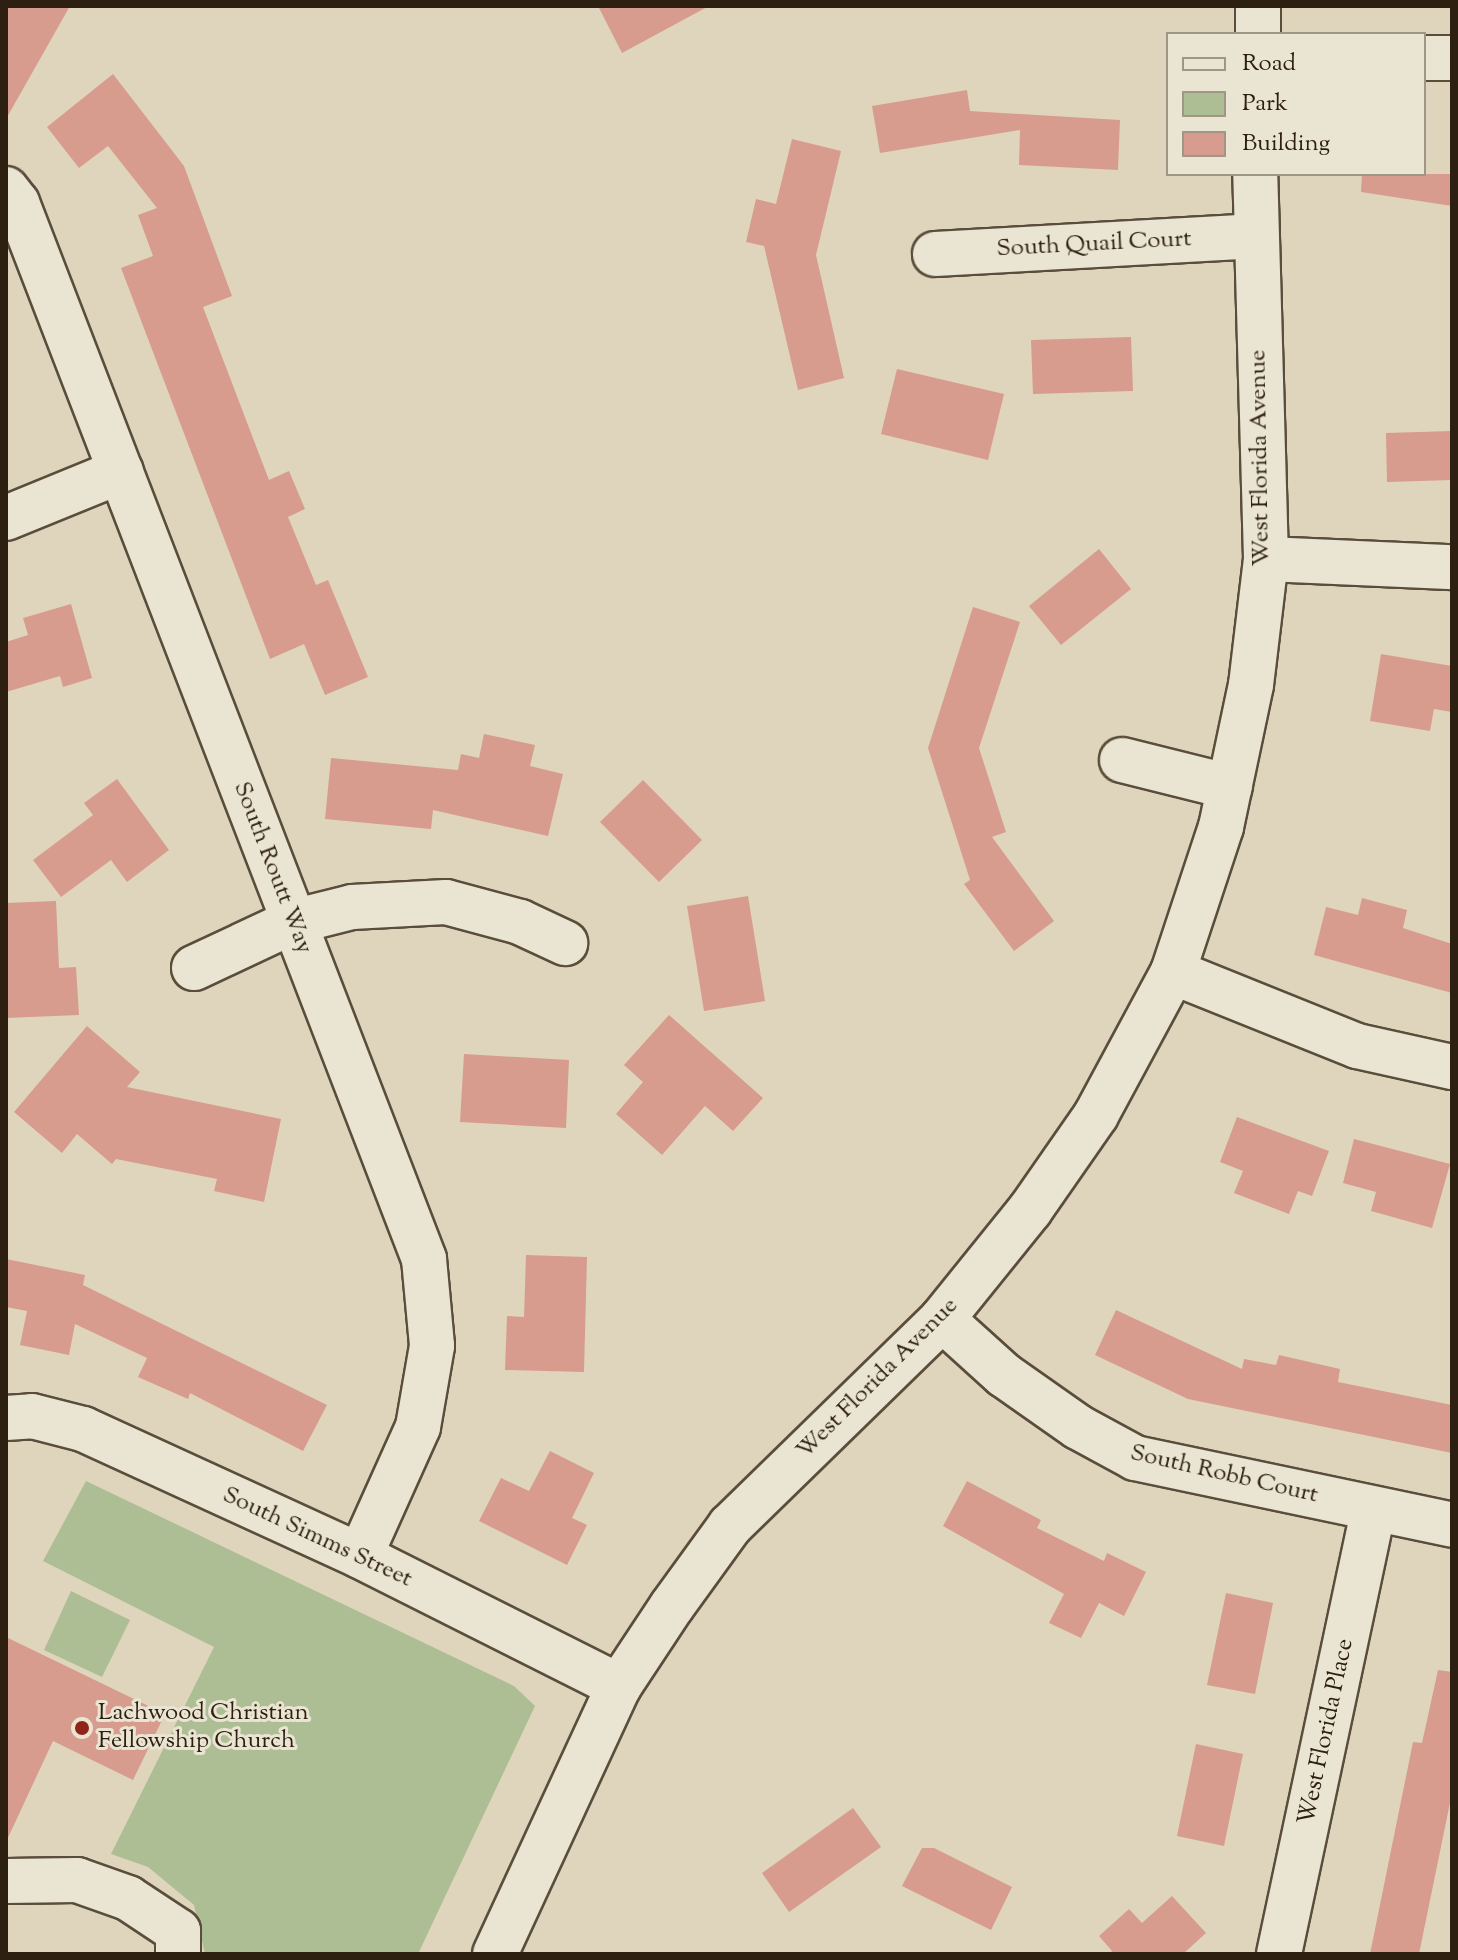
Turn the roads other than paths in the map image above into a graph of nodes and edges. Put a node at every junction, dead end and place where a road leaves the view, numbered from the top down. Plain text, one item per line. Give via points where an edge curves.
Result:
1 (1258, 6) edge
2 (1258, 32) edge
3 (1426, 58) edge
4 (1452, 58) edge
5 (1255, 176) edge
6 (6, 189) edge
7 (1253, 236) junction
8 (935, 254) dead end
9 (121, 471) junction
10 (6, 518) edge
11 (1266, 559) junction
12 (1452, 567) edge
13 (1122, 760) dead end
14 (1230, 787) junction
15 (292, 922) junction
16 (565, 943) dead end
17 (194, 968) dead end
18 (1173, 972) junction
19 (1452, 1067) edge
20 (942, 1319) junction
21 (6, 1418) edge
22 (1373, 1510) junction
23 (1452, 1525) edge
24 (360, 1556) junction
25 (619, 1686) junction
26 (6, 1881) edge
27 (178, 1954) edge
28 (495, 1954) edge
29 (1279, 1954) edge

1 - 2 street
3 - 4 street
5 - 7 street, West Florida Avenue
6 - 9 street, South Routt Way via 17,203
7 - 8 street, South Quail Court
7 - 11 street, West Florida Avenue
9 - 10 street
9 - 15 street, South Routt Way
11 - 12 street
11 - 14 street, West Florida Avenue via 1251,685
13 - 14 street
14 - 18 street, West Florida Avenue
15 - 16 street via 352,907 446,902 520,922
15 - 17 street
15 - 24 street, South Routt Way via 424,1259 432,1346 418,1427
18 - 19 street via 1357,1046
18 - 20 street, West Florida Avenue via 1096,1115 1030,1210
20 - 22 street, South Robb Court via 1004,1375 1078,1427 1135,1458
20 - 25 street, West Florida Avenue via 730,1526
21 - 24 street, South Simms Street via 32,1416 83,1429
22 - 23 street, South Robb Court
22 - 29 street, West Florida Place
24 - 25 street, South Simms Street
25 - 28 street, West Florida Avenue
26 - 27 street via 77,1880 128,1898 178,1931

